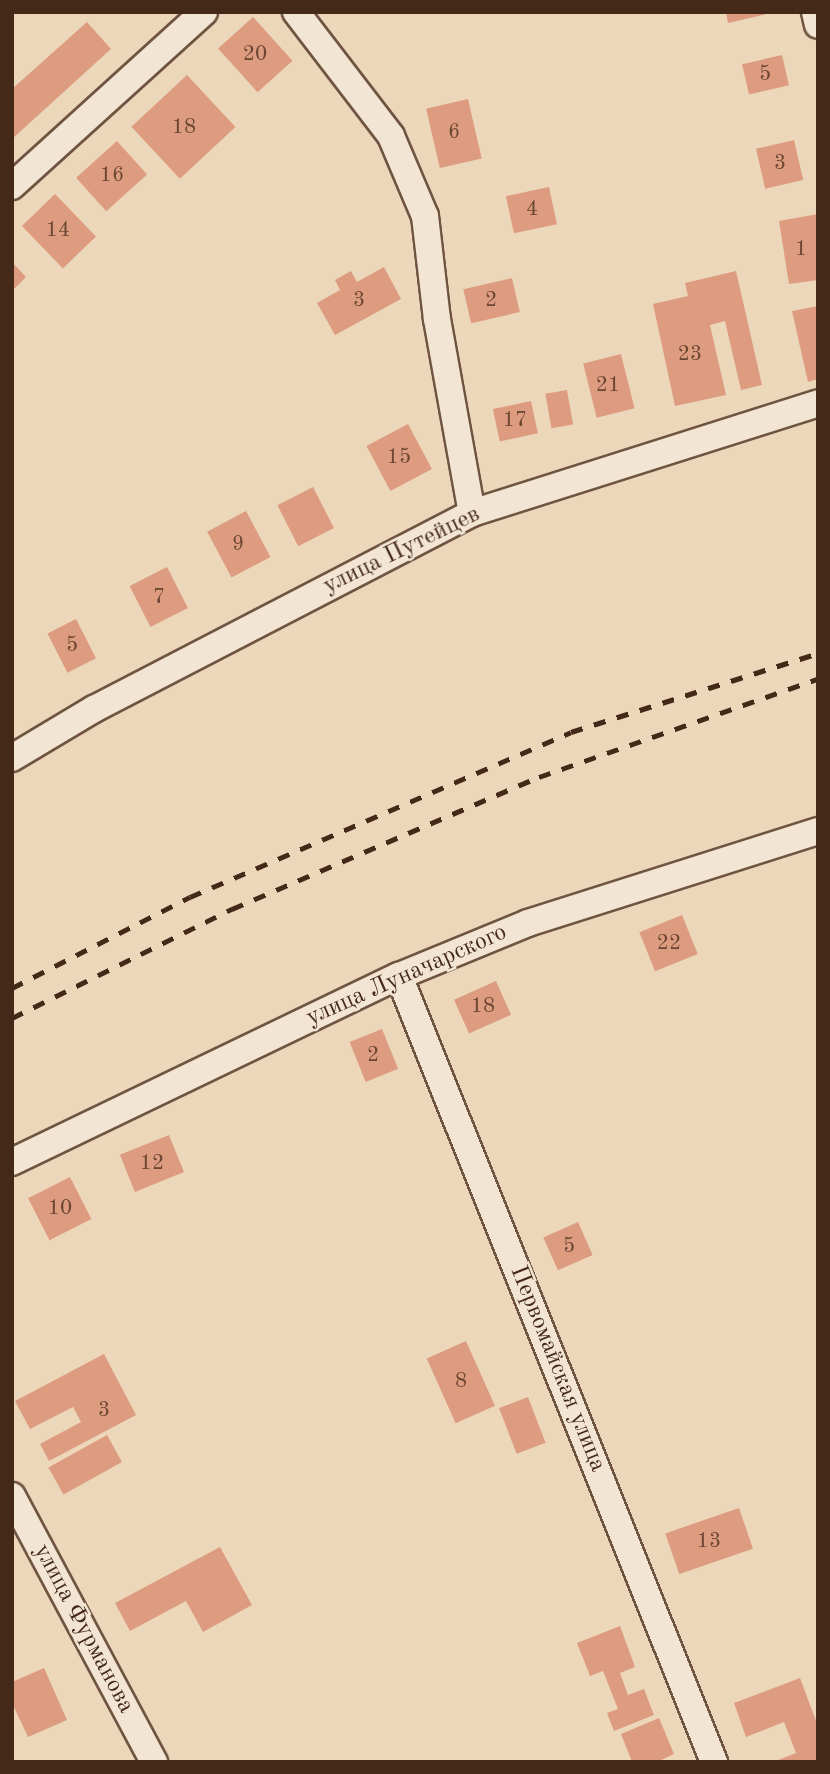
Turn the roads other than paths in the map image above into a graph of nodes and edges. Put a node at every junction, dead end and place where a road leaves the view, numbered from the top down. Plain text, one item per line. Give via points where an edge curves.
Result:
1 (204, 12) edge
2 (296, 12) edge
3 (815, 12) edge
4 (818, 25) edge
5 (12, 186) edge
6 (818, 403) edge
7 (472, 513) junction
8 (12, 758) edge
9 (818, 831) edge
10 (399, 976) junction
11 (12, 1162) edge
12 (12, 1496) edge
13 (154, 1762) edge
14 (714, 1762) edge

1 - 5 street
2 - 7 street via 391,136 425,216 437,319
3 - 4 street
6 - 7 street, улица Путейцев
7 - 8 street, улица Путейцев via 94,709
9 - 10 street, улица Луначарского via 528,923
10 - 11 street, улица Луначарского
10 - 14 street, Первомайская улица
12 - 13 street, улица Фурманова

